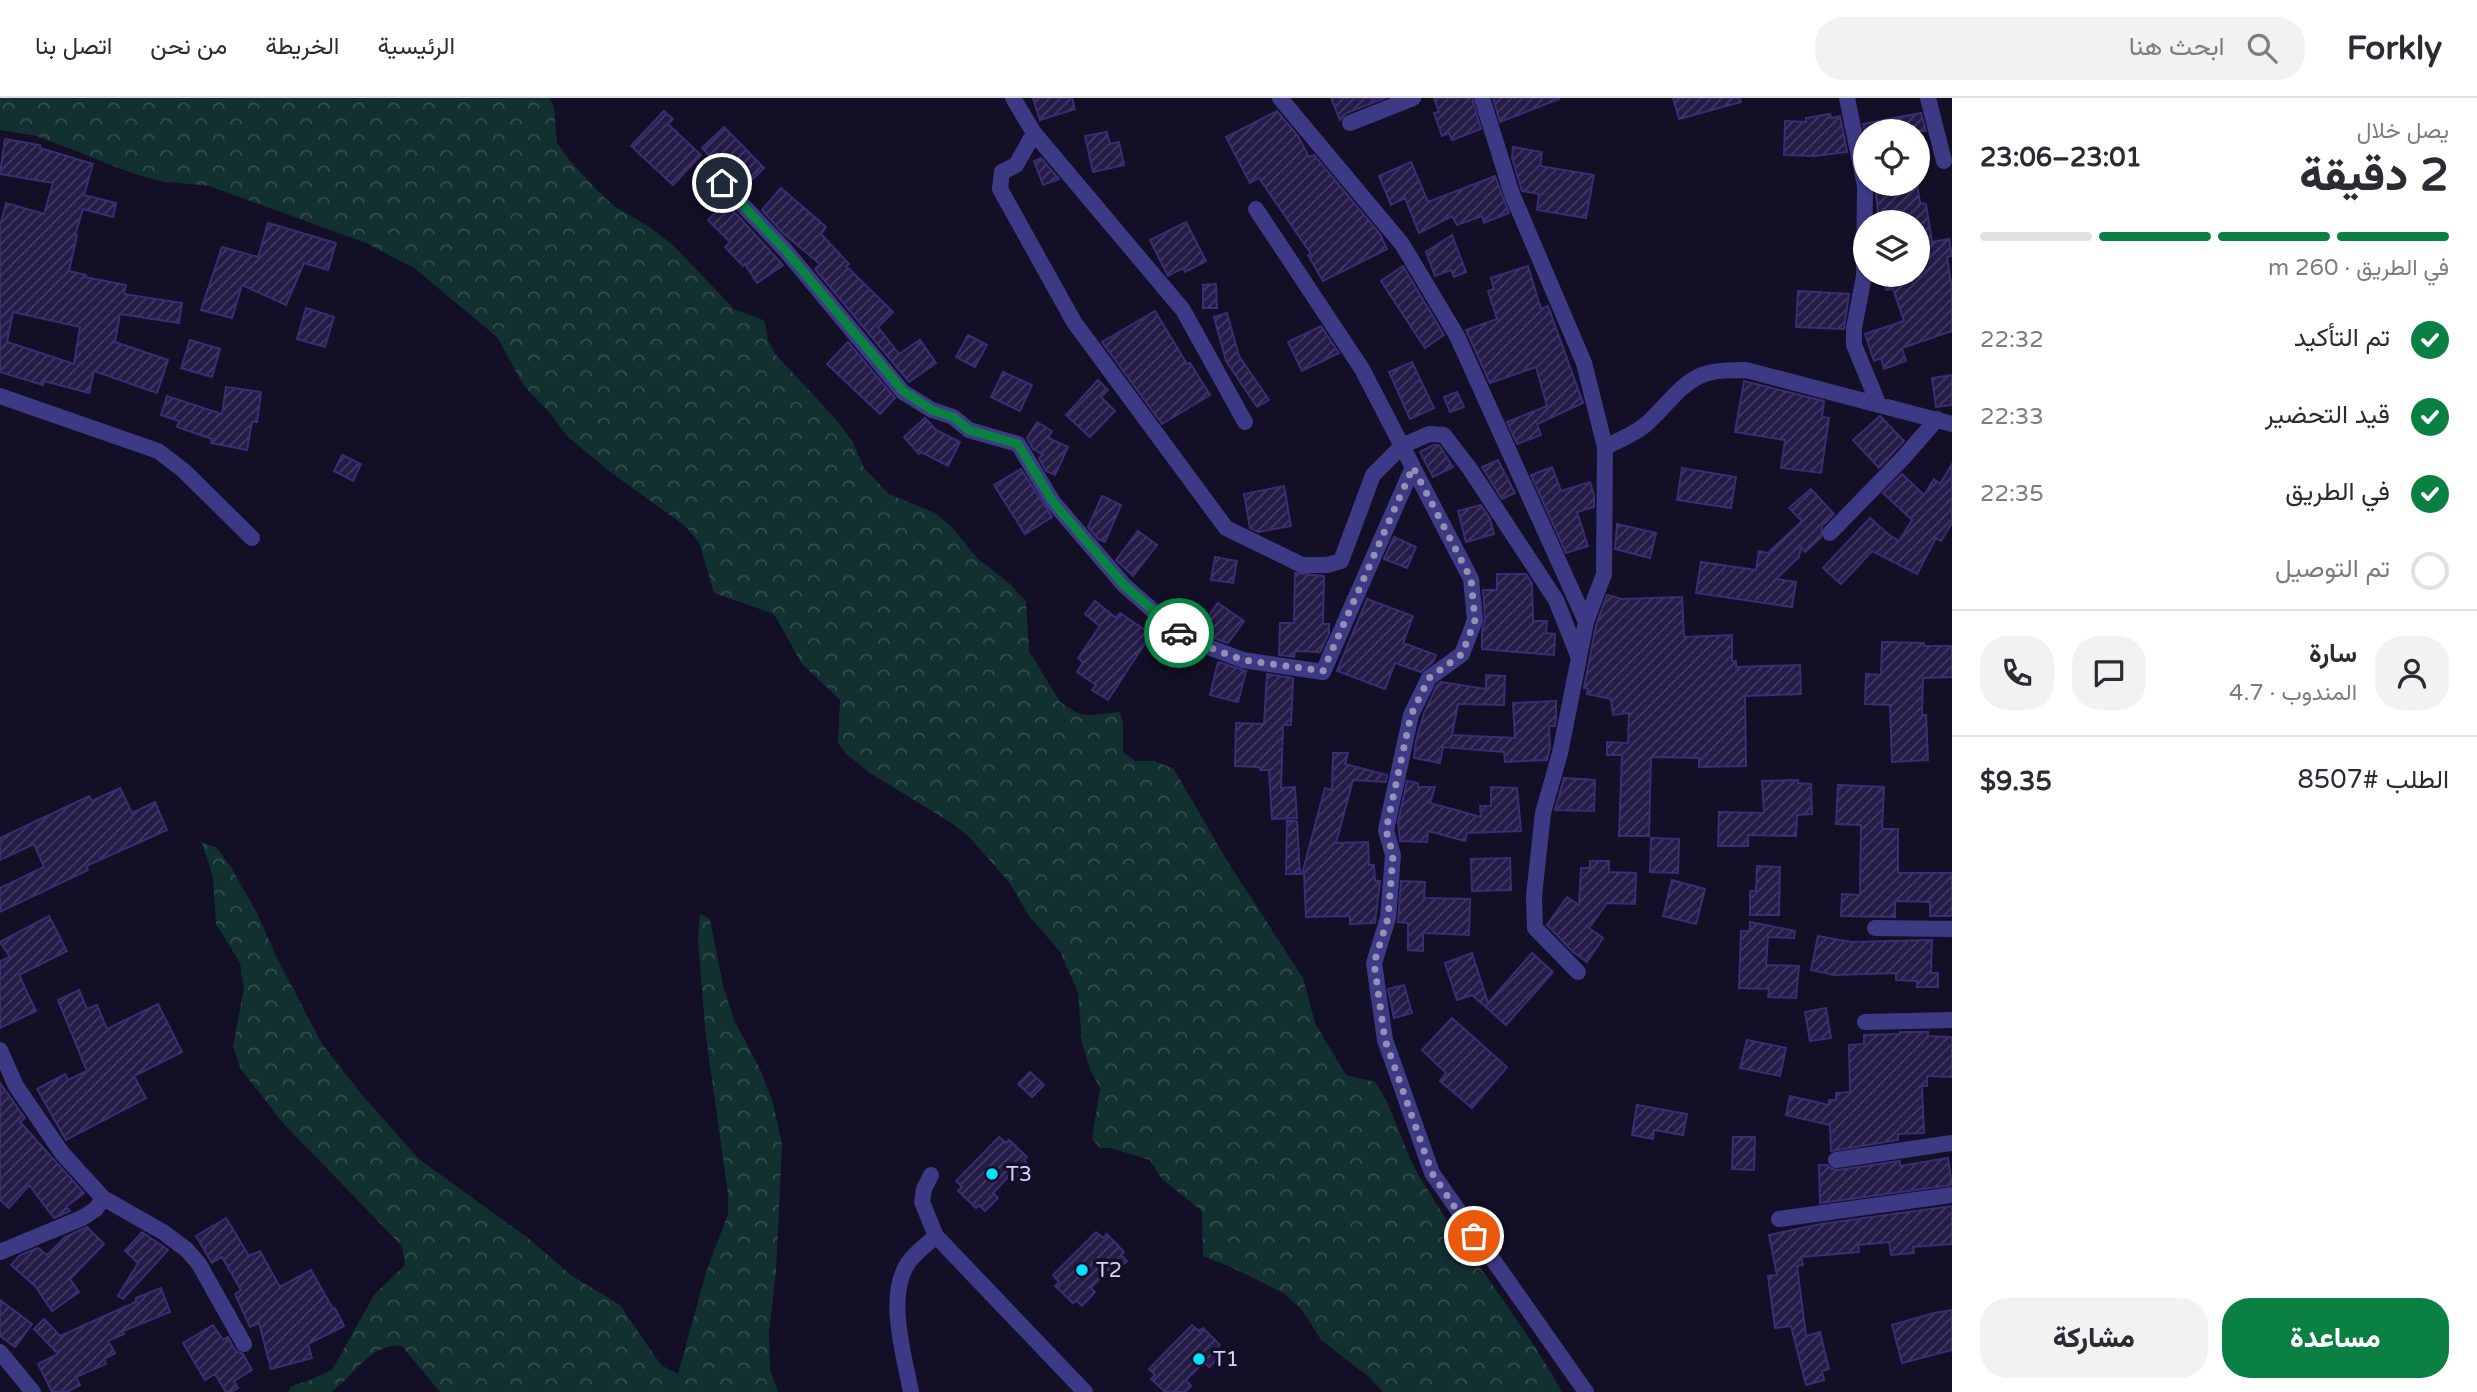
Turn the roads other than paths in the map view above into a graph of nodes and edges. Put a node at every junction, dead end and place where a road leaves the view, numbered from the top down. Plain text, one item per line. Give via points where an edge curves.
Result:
1 (1013, 98) edge
2 (1280, 98) edge
3 (1413, 98) edge
4 (1482, 98) edge
5 (1847, 98) edge
6 (1928, 98) edge
7 (1350, 123) dead end
8 (1034, 133) junction
9 (1944, 161) dead end
10 (722, 183) dead end
11 (1256, 209) dead end
12 (0, 396) edge
13 (1878, 403) junction
14 (1944, 421) edge
15 (1245, 422) dead end
16 (1402, 446) junction
17 (1605, 447) junction
18 (1413, 467) junction
19 (1830, 533) dead end
20 (252, 538) dead end
21 (1586, 622) junction
22 (1578, 658) junction
23 (1875, 928) dead end
24 (1952, 929) edge
25 (1578, 972) dead end
26 (1952, 1020) edge
27 (1865, 1022) dead end
28 (0, 1050) edge
29 (1952, 1143) edge
30 (1836, 1160) dead end
31 (931, 1175) dead end
32 (1952, 1195) edge
33 (103, 1198) junction
34 (1779, 1219) dead end
35 (936, 1236) junction
36 (0, 1252) edge
37 (244, 1344) dead end
38 (0, 1352) edge
39 (33, 1392) edge
40 (911, 1392) edge
41 (1085, 1392) edge
42 (1586, 1392) edge

1 - 8 street
2 - 21 street via 1402,244 1457,336
3 - 7 street
4 - 17 street via 1513,194 1584,363
5 - 13 street via 1865,186 1864,276 1854,345
6 - 9 street
8 - 15 street via 1183,310
8 - 16 street via 1016,165 1002,172 1000,190 1074,322 1226,528 1302,565 1341,561 1373,475
10 - 18 street via 786,251 903,391 969,430 1018,444 1053,502 1124,585 1184,638 1243,660 1323,671
11 - 16 street via 1362,369
12 - 20 street via 158,451
13 - 14 street
13 - 17 street via 1746,370 1717,371 1681,388 1645,425
14 - 19 street
16 - 18 street
16 - 22 street via 1429,434 1444,435 1556,600
17 - 21 street via 1604,574
18 - 42 street via 1471,579 1475,620 1462,654 1429,678 1411,715 1386,830 1393,855 1388,918 1374,963 1385,1040 1432,1173
21 - 22 street
22 - 25 street via 1543,813 1534,896 1535,928
23 - 24 street
26 - 27 street
28 - 33 street via 16,1086 54,1142
29 - 30 street
31 - 35 street via 922,1202
32 - 34 street
33 - 36 street via 82,1218
33 - 37 street via 187,1250
35 - 40 street via 909,1262 899,1282 900,1334
35 - 41 street
38 - 39 street

